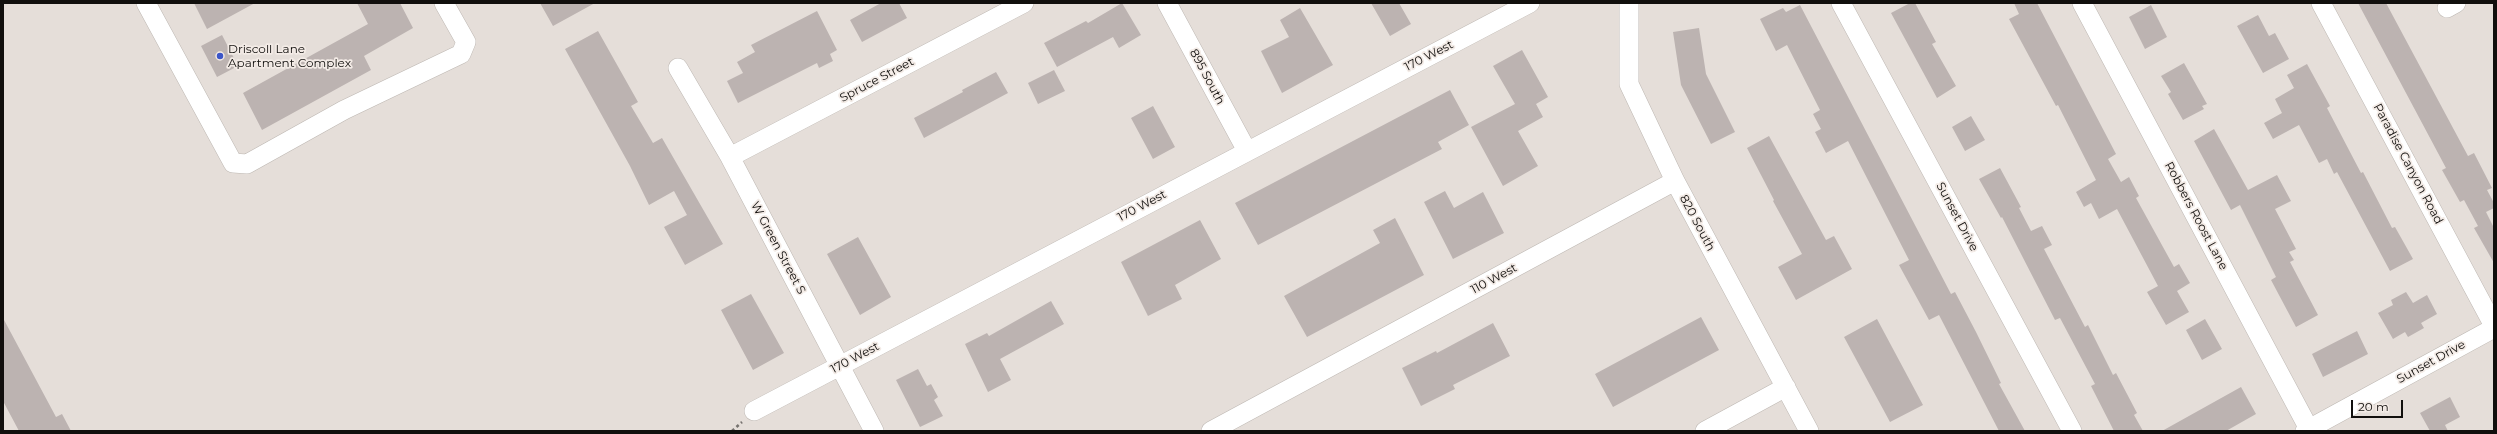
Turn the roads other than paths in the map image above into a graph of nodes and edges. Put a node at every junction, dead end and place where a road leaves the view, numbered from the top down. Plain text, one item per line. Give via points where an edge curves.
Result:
1 (146, 3) edge
2 (444, 3) edge
3 (1024, 3) edge
4 (1167, 3) edge
5 (1530, 3) edge
6 (1629, 3) edge
7 (1841, 3) edge
8 (2082, 3) edge
9 (2321, 3) edge
10 (678, 68) dead end
11 (1247, 150) junction
12 (730, 157) junction
13 (1675, 181) junction
14 (2494, 327) edge
15 (840, 366) junction
16 (1786, 387) junction
17 (754, 411) dead end
18 (2307, 430) edge
19 (874, 431) edge
20 (1211, 431) edge
21 (1705, 431) edge
22 (1809, 431) edge
23 (2072, 431) edge

1 - 2 street via 233,163 247,164 344,110 461,54 466,42
3 - 12 street, Spruce Street
4 - 11 street, 895 South
5 - 11 street, 170 West
6 - 13 street, 820 South via 1629,84
7 - 23 street, Sunset Drive
8 - 18 street, Robbers Roost Lane
9 - 14 street, Paradise Canyon Road
10 - 12 street, W Green Street S
11 - 15 street, 170 West
12 - 15 street, W Green Street S
13 - 16 street, 820 South
13 - 20 street, 110 West
14 - 18 street, Sunset Drive
15 - 17 street, 170 West
15 - 19 street, W Green Street S
16 - 21 street
16 - 22 street, 820 South

